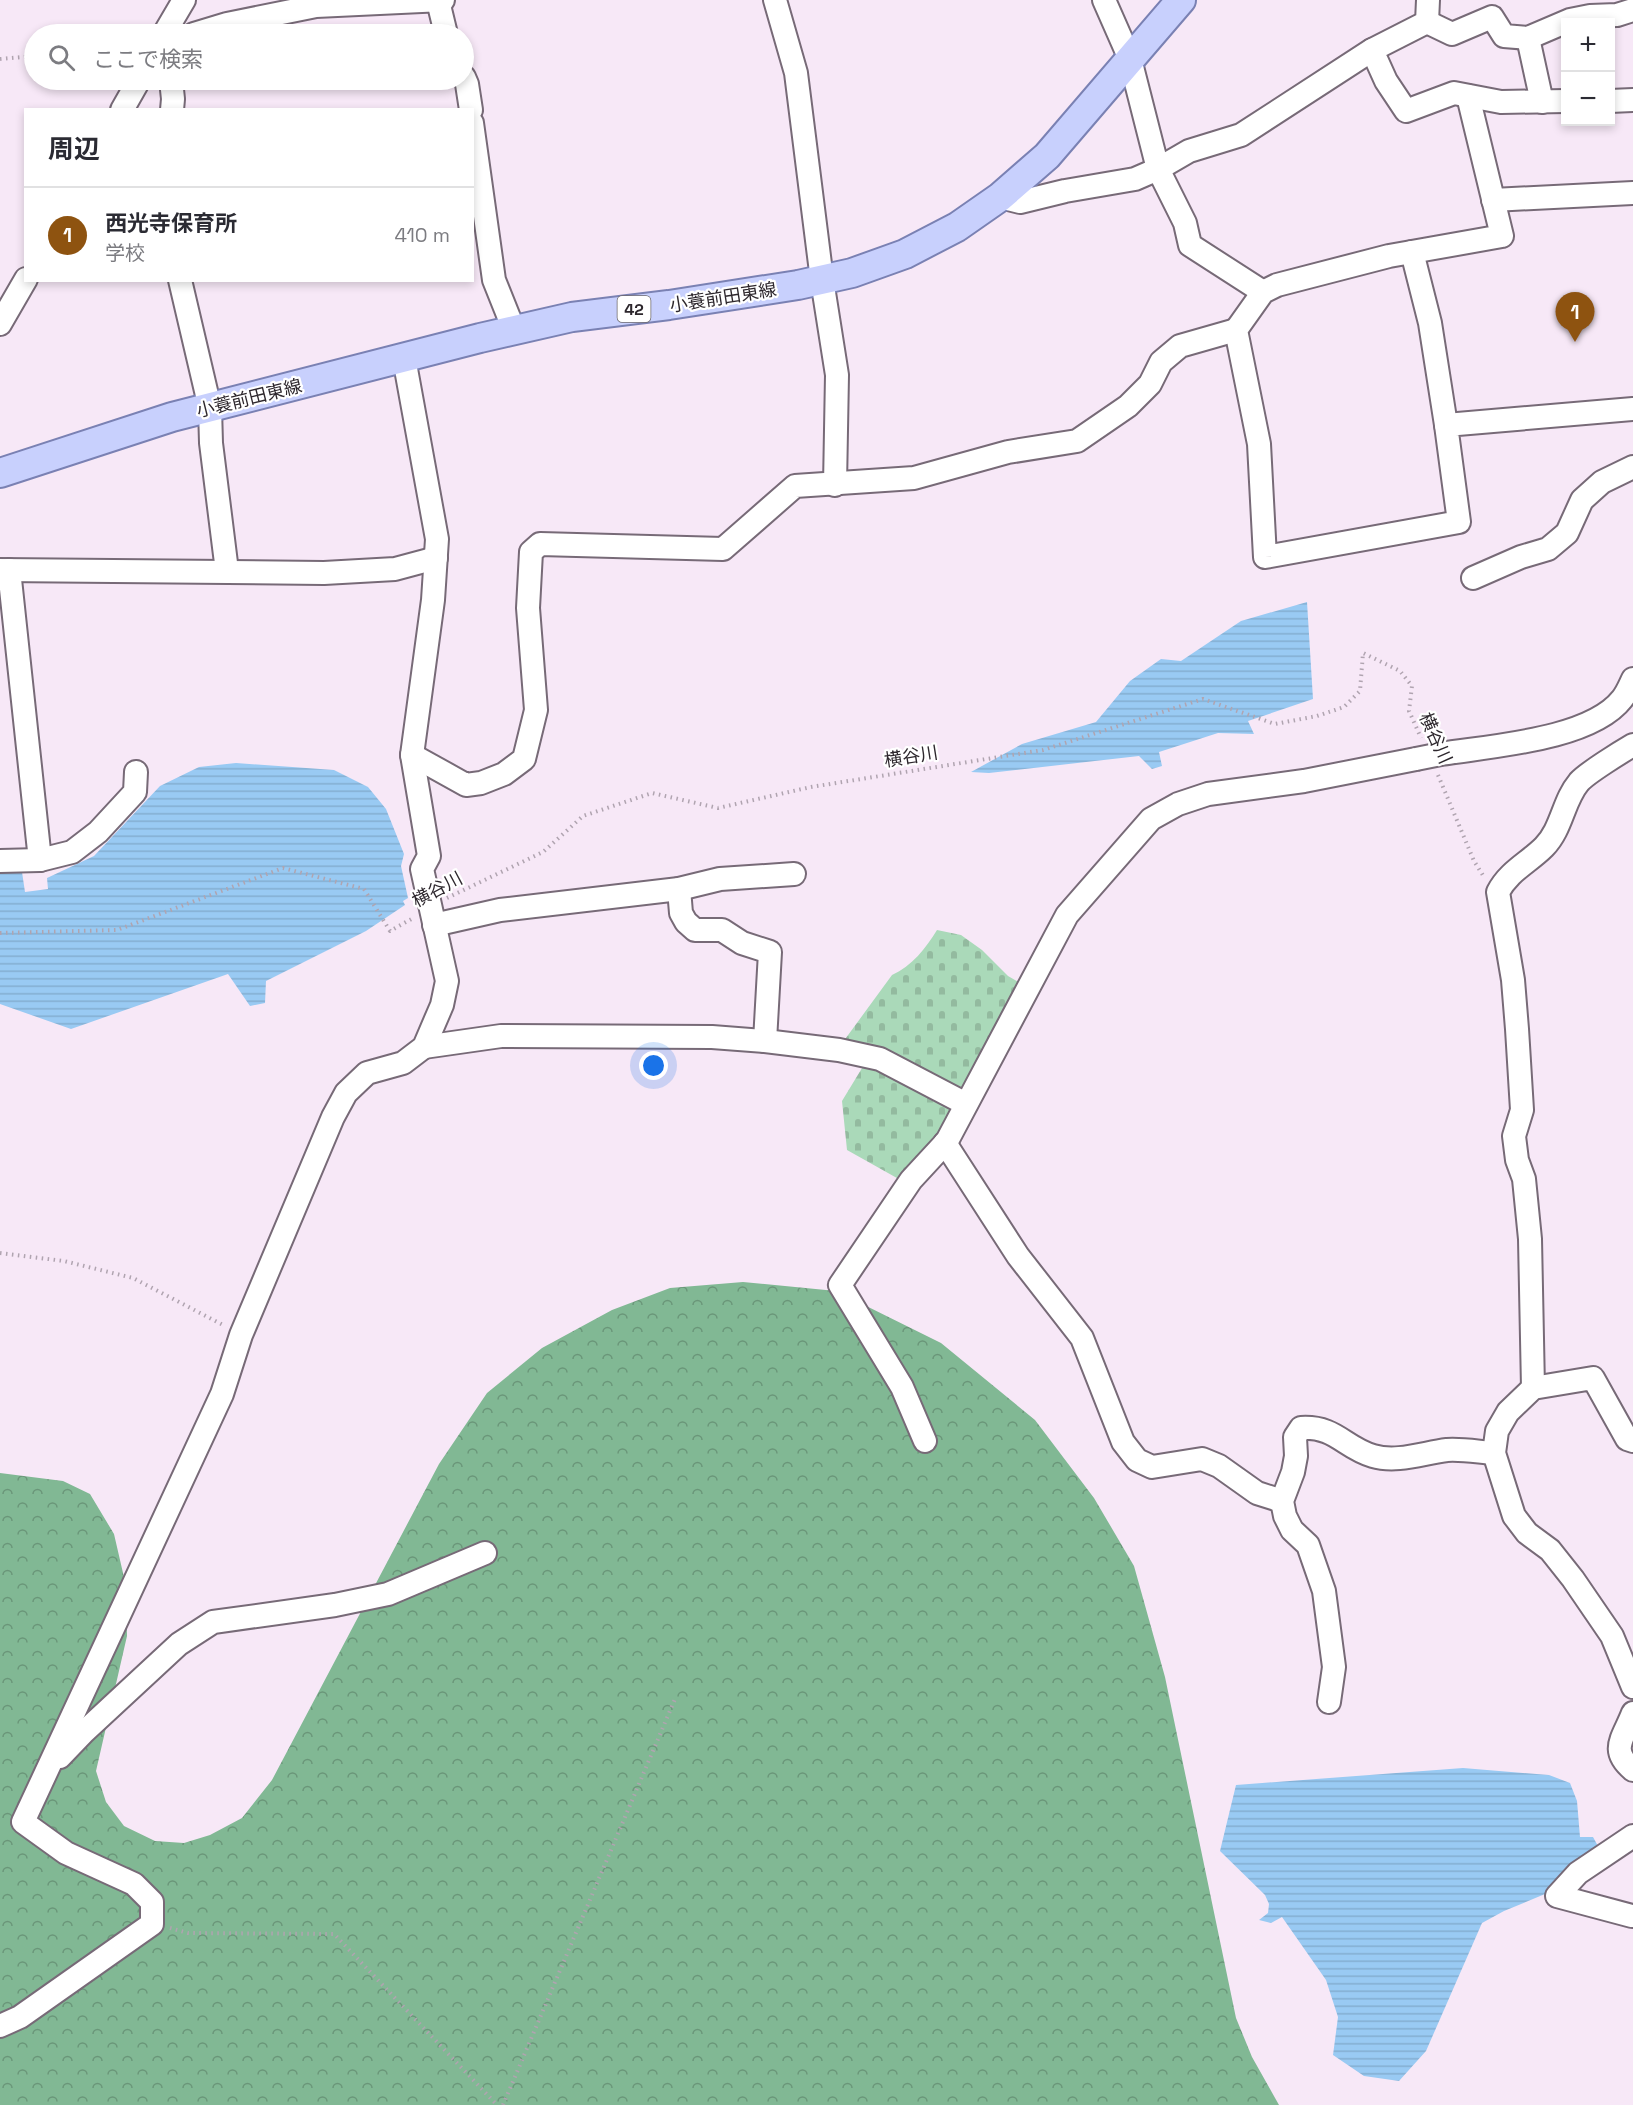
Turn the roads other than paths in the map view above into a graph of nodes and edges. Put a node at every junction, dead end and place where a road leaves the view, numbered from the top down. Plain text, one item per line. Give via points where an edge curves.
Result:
1 (183, 0) edge
2 (775, 0) edge
3 (1104, 0) edge
4 (1180, 0) edge
5 (440, 1) edge
6 (1633, 10) edge
7 (1428, 11) edge
8 (170, 24) edge
9 (227, 24) edge
10 (444, 24) edge
11 (1528, 38) junction
12 (1372, 50) junction
13 (1130, 59) junction
14 (133, 90) edge
15 (172, 90) edge
16 (468, 90) edge
17 (1468, 96) junction
18 (1633, 100) edge
19 (1561, 101) edge
20 (1615, 101) edge
21 (1542, 102) junction
22 (123, 108) edge
23 (172, 108) edge
24 (471, 108) edge
25 (474, 137) edge
26 (1158, 170) junction
27 (1633, 193) edge
28 (1000, 197) junction
29 (1493, 200) junction
30 (1412, 252) junction
31 (822, 280) junction
32 (24, 282) edge
33 (180, 282) edge
34 (1263, 292) junction
35 (0, 324) edge
36 (514, 330) junction
37 (1236, 330) junction
38 (404, 358) junction
39 (210, 408) junction
40 (1633, 409) edge
41 (1446, 425) junction
42 (1633, 468) edge
43 (0, 472) edge
44 (835, 485) junction
45 (436, 558) junction
46 (4, 570) edge
47 (227, 572) junction
48 (1473, 578) dead end
49 (1633, 679) edge
50 (1633, 745) edge
51 (412, 755) junction
52 (136, 772) dead end
53 (40, 860) junction
54 (0, 861) edge
55 (794, 874) dead end
56 (680, 889) junction
57 (432, 916) junction
58 (765, 1041) junction
59 (424, 1047) junction
60 (966, 1104) junction
61 (945, 1143) junction
62 (1533, 1388) junction
63 (1633, 1440) edge
64 (925, 1441) dead end
65 (1494, 1453) junction
66 (1282, 1501) junction
67 (485, 1553) dead end
68 (1633, 1687) edge
69 (1329, 1702) dead end
70 (1633, 1713) edge
71 (1633, 1770) edge
72 (46, 1772) junction
73 (1633, 1836) edge
74 (1632, 1917) edge
75 (0, 2026) edge

1 - 8 street
2 - 31 street via 796,73
3 - 13 street
4 - 13 main road, 小蓑前田東線 / 42
5 - 9 street via 316,6
5 - 10 street
6 - 11 street via 1570,20
7 - 11 street via 1452,34 1492,17 1504,36
7 - 12 street
11 - 21 street
12 - 17 street via 1406,111 1454,93
12 - 26 street via 1240,135 1189,151
13 - 26 street
13 - 28 main road, 小蓑前田東線 / 42 via 1047,156
14 - 22 street
15 - 23 street
16 - 24 street
17 - 21 street via 1501,102
17 - 29 street
18 - 20 street
19 - 21 street
25 - 36 street via 494,280
26 - 28 street via 1020,202
26 - 34 street via 1185,223 1190,245
27 - 29 street
28 - 31 main road, 小蓑前田東線 / 42 via 957,227 905,254
29 - 30 street via 1502,236
30 - 34 street via 1277,285
30 - 41 street via 1430,323
31 - 36 main road, 小蓑前田東線 / 42 via 572,317
31 - 44 street via 837,375
32 - 35 street
33 - 39 street
34 - 37 street
36 - 38 main road, 小蓑前田東線 / 42
37 - 41 street via 1258,444 1265,557 1459,522
37 - 44 street via 1180,346 1161,362 1150,384 1128,406 1077,441 1008,452 914,478
38 - 39 main road, 小蓑前田東線 / 42
38 - 45 street via 437,539
39 - 43 main road, 小蓑前田東線 / 42
39 - 47 street
40 - 41 street
42 - 48 street via 1602,482 1582,500 1567,533 1548,549
44 - 51 street via 795,486 723,549 540,544 531,552 528,608 536,710 524,759 504,774 466,785
45 - 47 street via 395,569
45 - 51 street
46 - 47 street
46 - 53 street
49 - 60 street via 1622,700 1580,728 1304,782 1208,794 1151,819 1067,915
50 - 62 street via 1580,781 1545,846 1504,880 1498,892 1517,1029 1522,1110 1514,1137 1524,1179 1530,1239
51 - 57 street via 429,856 422,869
52 - 53 street via 135,792 98,832 72,852
53 - 54 street
55 - 56 street via 720,879
56 - 57 street
56 - 58 street via 681,913 695,930 722,930 742,943 770,952
57 - 59 street via 447,981 442,1005
58 - 59 street via 501,1036
58 - 60 street via 880,1059
59 - 72 street via 403,1063 367,1073 346,1093 333,1117 241,1335 222,1394
60 - 61 street
61 - 64 street via 911,1180 840,1285 902,1387
61 - 66 street via 1018,1256 1082,1338 1123,1442 1137,1460 1152,1467 1202,1459 1257,1493
62 - 63 street via 1593,1378 1627,1439
62 - 65 street via 1508,1412 1497,1431
65 - 66 street via 1449,1450 1387,1460 1356,1449 1336,1434 1317,1427 1301,1428 1295,1437 1293,1472
65 - 68 street via 1514,1516 1527,1533 1550,1550 1580,1588 1612,1636
66 - 69 street via 1292,1530 1308,1545 1324,1591 1334,1666
67 - 72 street via 388,1594 213,1622 179,1644
70 - 71 street via 1619,1749 1620,1758
72 - 75 street via 23,1822 66,1853 134,1884 152,1902 152,1923 20,2017
73 - 74 street via 1578,1873 1557,1896

